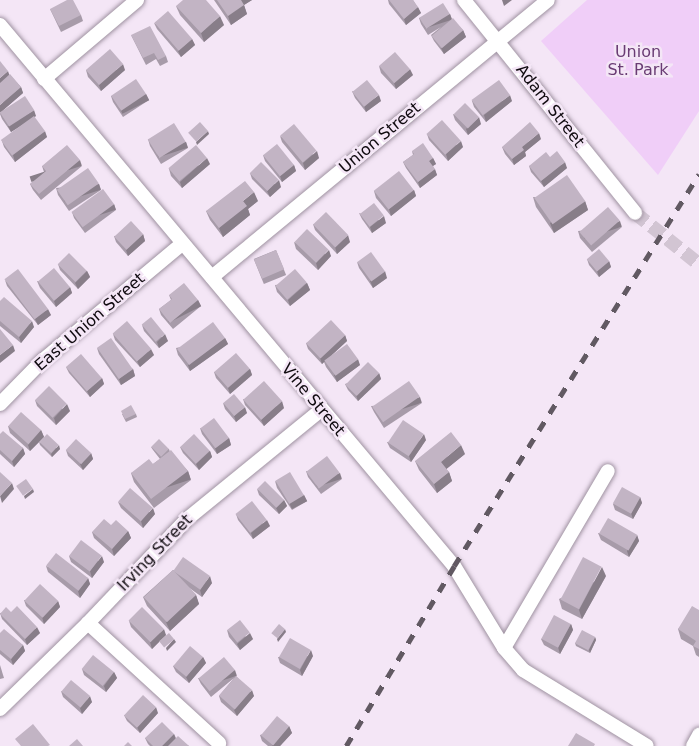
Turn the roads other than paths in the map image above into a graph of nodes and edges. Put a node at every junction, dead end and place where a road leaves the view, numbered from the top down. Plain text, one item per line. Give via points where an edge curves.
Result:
1 (137, 0) edge
2 (464, 0) edge
3 (548, 0) edge
4 (0, 25) edge
5 (499, 40) junction
6 (44, 79) junction
7 (635, 213) tunnel mouth
8 (183, 243) junction
9 (212, 277) junction
10 (0, 404) edge
11 (321, 410) junction
12 (608, 471) dead end
13 (88, 623) junction
14 (504, 648) junction
15 (0, 709) edge
16 (699, 735) edge
17 (219, 743) dead end
18 (647, 746) edge
19 (693, 746) edge

1 - 6 street
2 - 5 street, Adam Street
3 - 5 street, Union Street
4 - 6 street, Vine Street
5 - 7 street, Adam Street
5 - 9 street, Union Street
6 - 8 street, Vine Street
8 - 9 street, Vine Street
8 - 10 street, East Union Street via 43,360
9 - 11 street, Vine Street
11 - 13 street, Irving Street via 186,520
11 - 14 street, Vine Street via 454,566
12 - 14 street
13 - 15 street, Irving Street
13 - 17 street
14 - 18 street, Vine Street via 523,670
16 - 19 street

